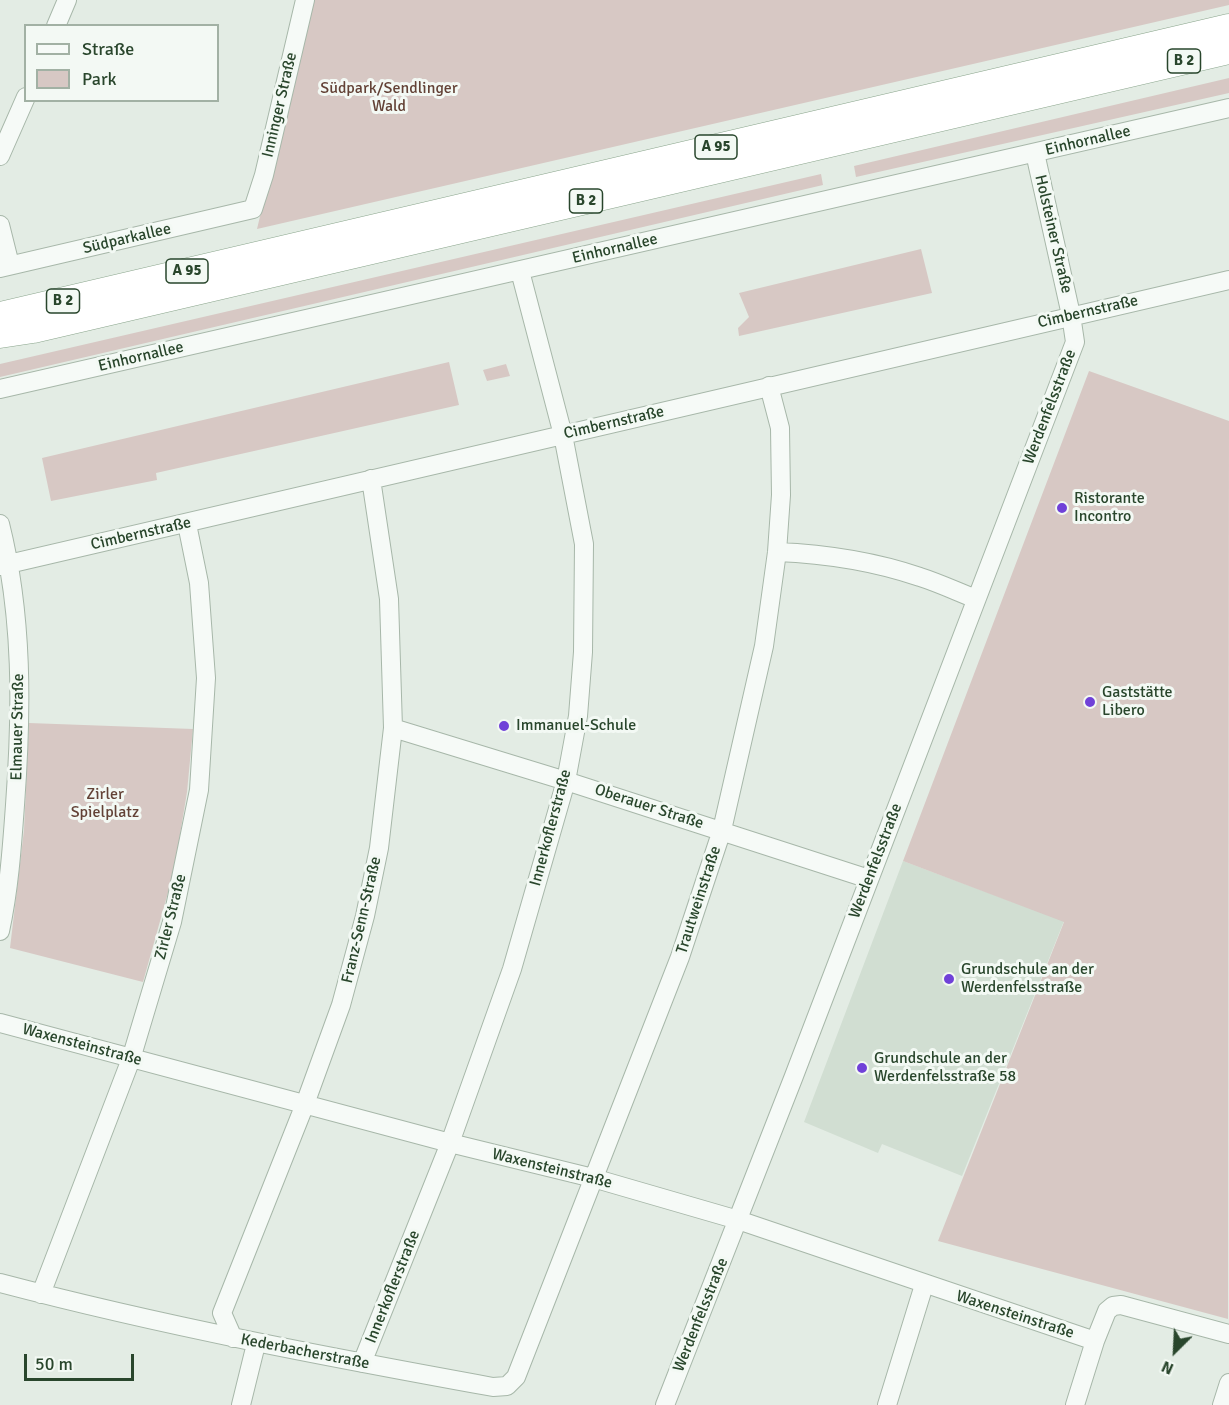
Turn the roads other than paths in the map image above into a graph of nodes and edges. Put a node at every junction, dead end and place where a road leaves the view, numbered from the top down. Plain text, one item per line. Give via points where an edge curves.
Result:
1 (67, 0) edge
2 (305, 0) edge
3 (57, 24) edge
4 (1229, 27) edge
5 (1229, 51) edge
6 (1229, 69) edge
7 (1139, 71) junction
8 (24, 102) edge
9 (1229, 108) edge
10 (1035, 153) junction
11 (0, 156) edge
12 (253, 209) joint
13 (0, 225) edge
14 (5, 266) edge
15 (520, 271) junction
16 (1229, 280) edge
17 (125, 286) joint
18 (0, 315) edge
19 (1071, 315) junction
20 (33, 330) junction
21 (0, 335) edge
22 (0, 345) edge
23 (769, 386) junction
24 (0, 389) edge
25 (563, 435) junction
26 (371, 479) junction
27 (0, 524) edge
28 (187, 524) junction
29 (777, 552) junction
30 (5, 565) edge
31 (976, 599) junction
32 (393, 728) junction
33 (566, 781) junction
34 (722, 830) junction
35 (869, 879) junction
36 (0, 931) edge
37 (0, 1023) edge
38 (131, 1059) junction
39 (305, 1104) junction
40 (450, 1143) junction
41 (593, 1178) junction
42 (738, 1221) junction
43 (0, 1283) edge
44 (924, 1285) junction
45 (41, 1294) junction
46 (1228, 1331) edge
47 (233, 1338) junction
48 (1095, 1341) junction
49 (256, 1344) junction
50 (362, 1363) junction
51 (1229, 1383) edge
52 (507, 1386) joint
53 (241, 1405) edge
54 (665, 1405) edge
55 (887, 1405) edge
56 (1075, 1405) edge
57 (1222, 1405) edge

1 - 3 street
2 - 12 street, Inninger Straße
4 - 17 highway, A 95
5 - 7 highway, B 2
6 - 7 highway via 1178,78
7 - 20 highway, B 2
8 - 11 street
9 - 10 street, Einhornallee
10 - 15 street, Einhornallee
10 - 19 street, Holsteiner Straße
12 - 14 street, Südparkallee
13 - 14 street
15 - 24 street, Einhornallee
15 - 25 street, Innerkoflerstraße
16 - 19 street, Cimbernstraße
17 - 18 highway, B 2
19 - 23 street, Cimbernstraße
19 - 31 street, Werdenfelsstraße via 1075,342
20 - 21 highway
20 - 22 highway, B 2
23 - 25 street, Cimbernstraße
23 - 29 street, Trautweinstraße via 780,428
25 - 26 street, Cimbernstraße
25 - 33 street, Innerkoflerstraße via 584,544 578,716
26 - 28 street, Cimbernstraße
26 - 32 street, Franz-Senn-Straße via 389,599
27 - 30 street, Elmauer Straße
28 - 30 street, Cimbernstraße
28 - 38 street, Zirler Straße via 200,583 206,678 199,790 172,922
29 - 31 street via 868,562
29 - 34 street, Trautweinstraße via 764,646
30 - 36 street, Elmauer Straße via 20,662 20,745
31 - 35 street, Werdenfelsstraße
32 - 33 street, Oberauer Straße
32 - 39 street, Franz-Senn-Straße via 379,848 365,916 341,1005
33 - 34 street, Oberauer Straße
33 - 40 street, Innerkoflerstraße via 512,969
34 - 35 street, Oberauer Straße
34 - 41 street, Trautweinstraße via 680,957
35 - 42 street, Werdenfelsstraße
37 - 38 street, Waxensteinstraße
38 - 39 street, Waxensteinstraße
38 - 45 street, Zirler Straße
39 - 40 street, Waxensteinstraße
39 - 47 street, Franz-Senn-Straße via 222,1313
40 - 41 street, Waxensteinstraße
40 - 50 street, Innerkoflerstraße
41 - 42 street, Waxensteinstraße
41 - 52 street, Trautweinstraße via 516,1377
42 - 44 street, Waxensteinstraße
42 - 54 street, Werdenfelsstraße
43 - 45 street, Kederbacherstraße
44 - 48 street, Waxensteinstraße
44 - 55 street
45 - 47 street, Kederbacherstraße
46 - 48 street via 1121,1305 1107,1311
47 - 49 street, Kederbacherstraße
48 - 56 street
49 - 50 street, Kederbacherstraße
49 - 53 street
50 - 52 street, Kederbacherstraße via 494,1387
51 - 57 street

